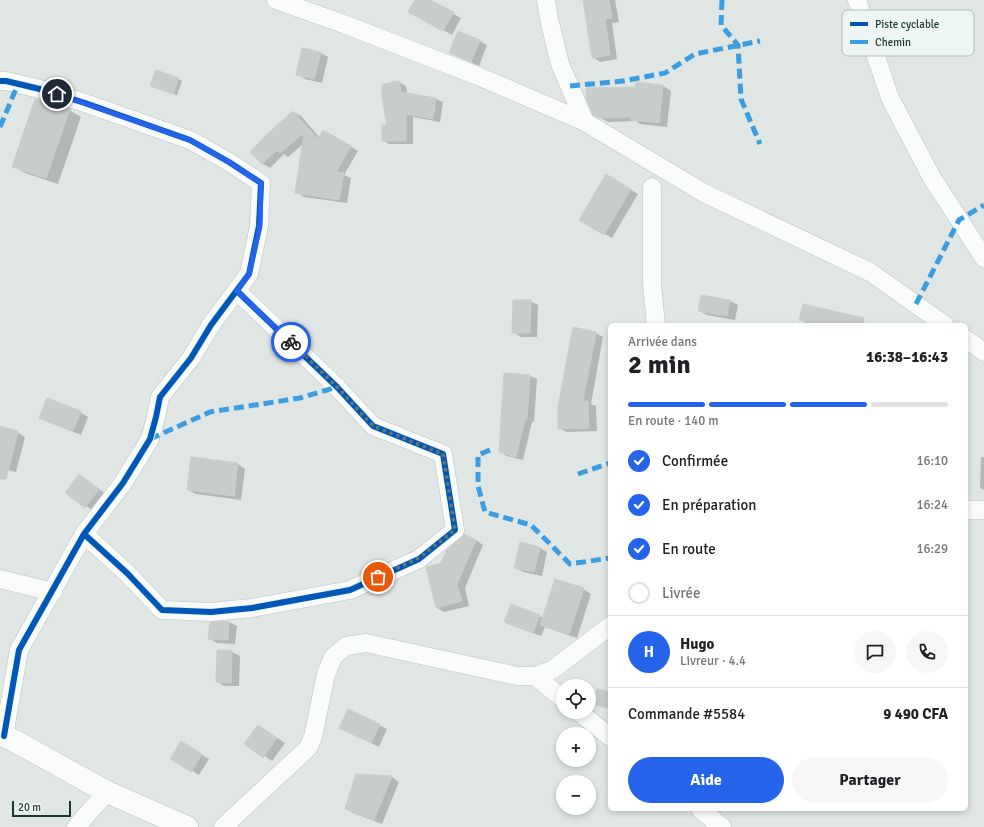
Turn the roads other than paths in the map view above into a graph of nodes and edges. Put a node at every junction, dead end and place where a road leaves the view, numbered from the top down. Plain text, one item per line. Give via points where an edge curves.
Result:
1 (276, 0) edge
2 (546, 0) edge
3 (857, 0) edge
4 (860, 10) edge
5 (876, 56) edge
6 (0, 81) edge
7 (585, 122) junction
8 (652, 187) dead end
9 (984, 258) edge
10 (237, 291) junction
11 (656, 323) edge
12 (942, 323) edge
13 (968, 341) edge
14 (984, 352) edge
15 (968, 510) edge
16 (984, 510) edge
17 (84, 534) junction
18 (0, 579) edge
19 (53, 592) junction
20 (608, 628) edge
21 (535, 676) junction
22 (556, 693) edge
23 (588, 719) edge
24 (2, 735) edge
25 (608, 735) edge
26 (107, 792) junction
27 (702, 811) edge
28 (76, 827) edge
29 (187, 827) edge
30 (223, 827) edge
31 (722, 827) edge

1 - 7 street via 478,76
2 - 7 street via 548,19 560,64
3 - 4 street
5 - 9 street via 890,98 932,178
6 - 10 street via 50,92 190,140 261,183 260,226 249,274
7 - 12 street via 704,193 870,272
8 - 11 street via 652,284
10 - 17 street via 211,325 191,358 160,397 150,439 123,483
10 - 17 street via 337,387 373,426 443,454 455,530 419,558 350,590 252,608 211,612 162,610 127,573
13 - 14 street
15 - 16 street
17 - 19 street
18 - 19 street
19 - 24 street via 18,650
20 - 21 street via 552,670
21 - 22 street
21 - 30 street via 517,676 366,643 346,646 333,657 326,674 313,737 308,748
23 - 25 street
24 - 26 main road
26 - 28 street
26 - 29 main road
27 - 31 street

